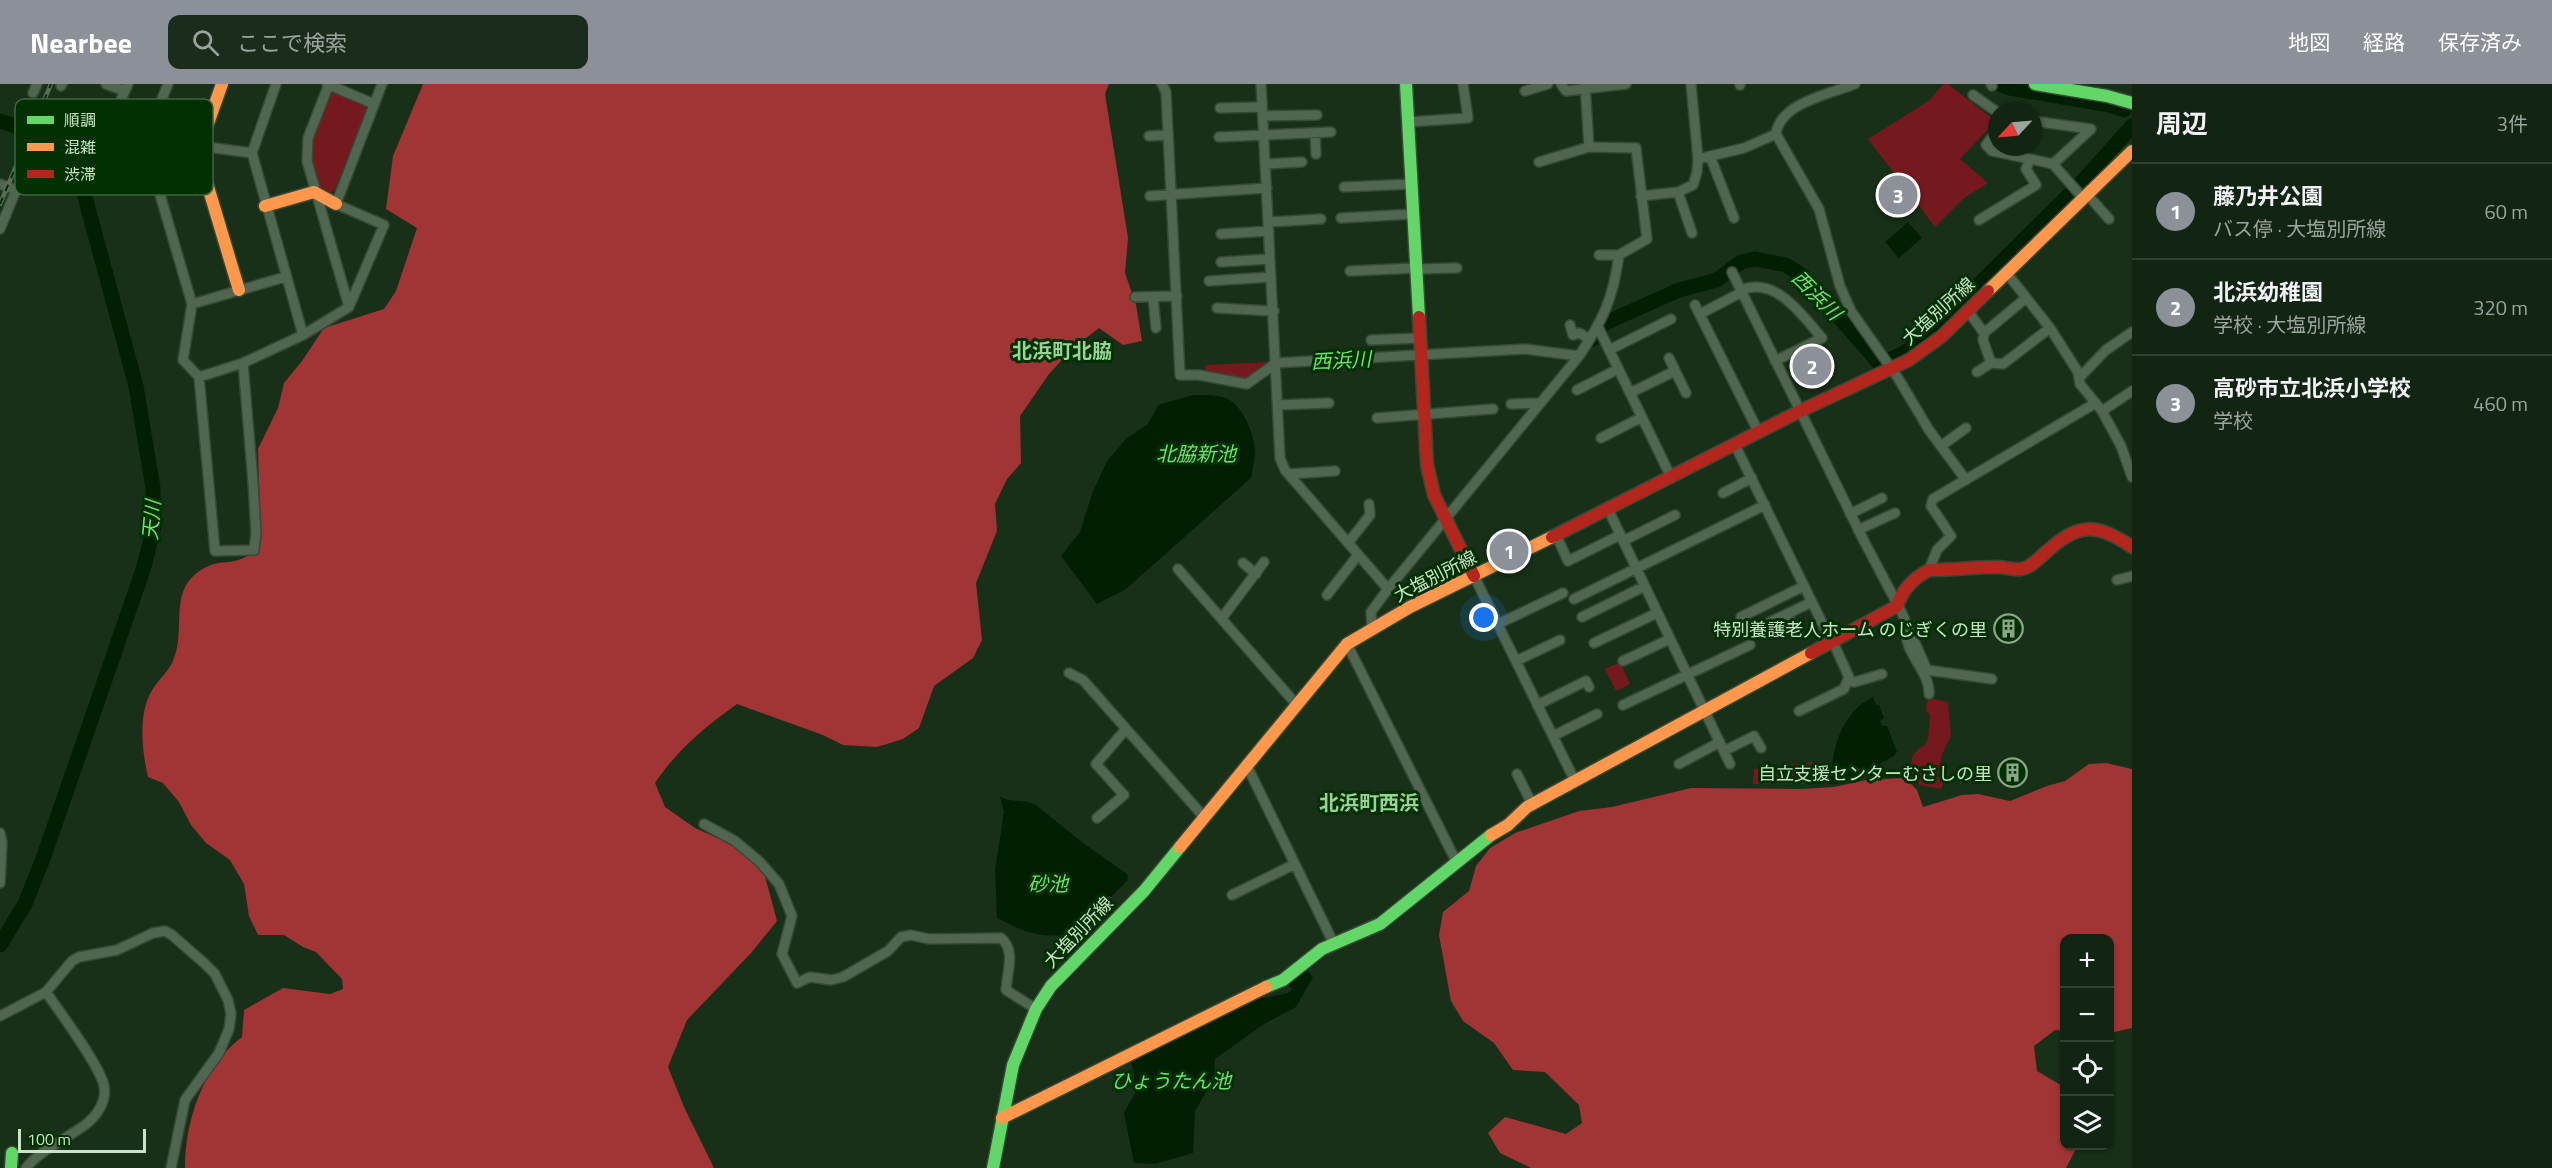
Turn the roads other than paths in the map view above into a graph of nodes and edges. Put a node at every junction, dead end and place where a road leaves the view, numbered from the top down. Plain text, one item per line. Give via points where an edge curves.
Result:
1 (106, 84) edge
2 (168, 84) edge
3 (222, 84) edge
4 (276, 84) edge
5 (328, 84) edge
6 (382, 84) edge
7 (1162, 84) edge
8 (1261, 84) edge
9 (1406, 84) edge
10 (1463, 84) edge
11 (1548, 84) edge
12 (1561, 84) edge
13 (1626, 84) edge
14 (1691, 84) edge
15 (1855, 84) edge
16 (2038, 84) edge
17 (1585, 86) edge
18 (126, 87) edge
19 (1525, 91) edge
20 (1974, 95) dead end
21 (162, 99) edge
22 (2132, 103) edge
23 (374, 104) junction
24 (1988, 105) edge
25 (1220, 108) dead end
26 (213, 109) edge
27 (1262, 111) junction
28 (1317, 115) dead end
29 (1408, 122) junction
30 (2042, 122) edge
31 (1331, 132) dead end
32 (1315, 133) junction
33 (1776, 134) junction
34 (1168, 135) junction
35 (1264, 135) junction
36 (1149, 136) dead end
37 (1219, 138) dead end
38 (1589, 147) junction
39 (213, 148) edge
40 (2132, 151) edge
41 (252, 153) junction
42 (1316, 154) dead end
43 (1710, 156) junction
44 (2016, 156) edge
45 (1698, 159) junction
46 (2030, 159) junction
47 (1302, 162) dead end
48 (1539, 162) dead end
49 (1265, 164) junction
50 (2053, 164) junction
51 (0, 184) edge
52 (1412, 184) junction
53 (1344, 187) dead end
54 (1267, 188) junction
55 (15, 190) edge
56 (15, 192) edge
57 (314, 192) junction
58 (1678, 192) junction
59 (1172, 194) junction
60 (160, 195) edge
61 (210, 195) edge
62 (2083, 195) junction
63 (1150, 196) dead end
64 (1641, 196) junction
65 (336, 204) junction
66 (266, 206) junction
67 (1413, 214) junction
68 (1341, 218) dead end
69 (1734, 218) dead end
70 (1321, 219) dead end
71 (2109, 219) dead end
72 (1979, 220) dead end
73 (1269, 226) junction
74 (0, 229) edge
75 (1692, 233) dead end
76 (1221, 234) dead end
77 (1599, 255) dead end
78 (1619, 255) junction
79 (1270, 259) junction
80 (1221, 262) dead end
81 (1457, 268) dead end
82 (1416, 269) junction
83 (1350, 272) dead end
84 (1732, 272) dead end
85 (2006, 272) junction
86 (285, 277) junction
87 (1271, 277) junction
88 (1209, 280) dead end
89 (239, 290) junction
90 (1742, 291) junction
91 (1177, 296) junction
92 (1135, 297) dead end
93 (1154, 297) junction
94 (2026, 298) junction
95 (192, 304) junction
96 (349, 307) junction
97 (1217, 308) dead end
98 (1274, 311) junction
99 (1968, 311) junction
100 (1671, 319) dead end
101 (1570, 325) dead end
102 (1156, 327) dead end
103 (1598, 327) junction
104 (2050, 328) junction
105 (2132, 332) edge
106 (1984, 333) junction
107 (303, 335) junction
108 (1420, 338) junction
109 (1590, 339) junction
110 (1371, 340) dead end
111 (1609, 350) junction
112 (1422, 354) junction
113 (1578, 356) junction
114 (1669, 358) dead end
115 (1775, 361) junction
116 (243, 363) junction
117 (1276, 363) junction
118 (1991, 363) junction
119 (1891, 367) junction
120 (1618, 369) junction
121 (1675, 371) junction
122 (1977, 372) dead end
123 (199, 377) junction
124 (2079, 378) junction
125 (1577, 390) dead end
126 (2132, 391) edge
127 (1630, 393) junction
128 (1686, 393) dead end
129 (1329, 403) dead end
130 (1540, 403) junction
131 (1511, 404) dead end
132 (2094, 404) junction
133 (1278, 405) junction
134 (1492, 409) dead end
135 (1801, 411) junction
136 (2102, 411) junction
137 (1424, 415) junction
138 (1642, 417) junction
139 (1377, 418) dead end
140 (1966, 428) dead end
141 (1759, 434) junction
142 (1601, 438) dead end
143 (1735, 445) junction
144 (1941, 446) junction
145 (1335, 471) dead end
146 (1289, 474) junction
147 (1671, 477) junction
148 (2132, 477) edge
149 (1752, 478) junction
150 (1966, 480) junction
151 (1724, 493) dead end
152 (1882, 498) dead end
153 (1369, 504) dead end
154 (1765, 505) junction
155 (1608, 509) junction
156 (1895, 513) dead end
157 (1850, 514) junction
158 (1675, 515) dead end
159 (1446, 520) junction
160 (1858, 530) junction
161 (1556, 535) junction
162 (1622, 538) junction
163 (1348, 543) junction
164 (2132, 548) edge
165 (1358, 555) junction
166 (1264, 562) dead end
167 (1243, 563) dead end
168 (1636, 568) junction
169 (1178, 569) dead end
170 (1929, 570) junction
171 (1474, 576) junction
172 (2132, 576) edge
173 (1256, 577) junction
174 (2116, 580) dead end
175 (1645, 586) junction
176 (1804, 586) junction
177 (1388, 589) junction
178 (1563, 593) dead end
179 (1327, 595) dead end
180 (1574, 599) dead end
181 (1812, 602) junction
182 (1897, 606) junction
183 (1658, 613) junction
184 (1787, 614) junction
185 (1582, 617) dead end
186 (1741, 617) dead end
187 (1222, 618) junction
188 (1770, 622) dead end
189 (1498, 624) junction
190 (1906, 625) junction
191 (1372, 628) junction
192 (1797, 633) dead end
193 (1670, 639) junction
194 (1560, 640) dead end
195 (1832, 642) junction
196 (1594, 643) dead end
197 (1347, 644) junction
198 (1750, 645) dead end
199 (1516, 661) junction
200 (1623, 661) dead end
201 (1069, 673) dead end
202 (1882, 674) dead end
203 (1687, 675) junction
204 (1992, 679) dead end
205 (1848, 681) junction
206 (1589, 687) dead end
207 (1929, 694) dead end
208 (1296, 704) junction
209 (1537, 705) junction
210 (1623, 705) dead end
211 (1705, 711) junction
212 (1799, 711) dead end
213 (1597, 714) dead end
214 (1126, 729) junction
215 (1553, 735) junction
216 (1722, 747) junction
217 (1761, 748) dead end
218 (1679, 764) dead end
219 (1730, 764) dead end
220 (1247, 766) junction
221 (1517, 774) dead end
222 (1575, 781) junction
223 (1532, 804) junction
224 (1204, 817) junction
225 (1096, 818) dead end
226 (704, 824) dead end
227 (0, 833) edge
228 (1457, 863) junction
229 (1295, 864) junction
230 (0, 883) edge
231 (1232, 895) dead end
232 (1334, 944) junction
233 (46, 992) junction
234 (1036, 1009) junction
235 (0, 1016) edge
236 (1002, 1118) junction
237 (12, 1153) dead end
238 (11, 1168) edge
239 (26, 1168) edge
240 (171, 1168) edge
241 (993, 1168) edge

1 - 18 street
2 - 21 street
3 - 26 main road
4 - 41 street
5 - 23 street
5 - 57 street via 308,138 307,161
6 - 23 street
7 - 34 street via 1166,92
8 - 27 street
9 - 29 main road
10 - 29 street via 1468,118
11 - 19 street
12 - 17 street via 1566,92
13 - 17 street
14 - 45 street
15 - 33 street via 1787,111
16 - 22 main road
17 - 38 street
20 - 24 street
23 - 65 street
25 - 27 street
27 - 28 street
27 - 35 street
29 - 52 main road
30 - 50 street via 2091,129
31 - 32 street
32 - 35 street
32 - 42 street
33 - 43 street
33 - 119 street via 1819,209 1840,286 1851,311
34 - 36 street
34 - 59 street
35 - 37 street
35 - 49 street
38 - 48 street
38 - 64 street via 1636,148
39 - 41 street
40 - 62 main road, 大塩別所線
41 - 66 street
43 - 45 street
43 - 69 street
44 - 46 street
45 - 58 street via 1693,185
46 - 50 street
46 - 72 street via 2026,170 2036,185 2002,211
47 - 49 street
49 - 54 street
50 - 62 street
51 - 55 street
52 - 53 street
52 - 67 main road
54 - 59 street
54 - 73 street
56 - 74 street
57 - 65 main road
57 - 66 main road
57 - 96 street
58 - 64 street
58 - 75 street
59 - 63 street
59 - 91 street
60 - 95 street
61 - 89 main road
62 - 71 street
62 - 85 main road, 大塩別所線
64 - 78 street via 1647,239
65 - 96 street via 384,225
66 - 86 street
67 - 68 street
67 - 82 main road
70 - 73 street
73 - 76 street
73 - 79 street
77 - 78 street
78 - 103 street via 1615,286
79 - 80 street
79 - 87 street
81 - 82 street
82 - 83 street
82 - 108 main road
84 - 90 street
85 - 94 street
85 - 99 main road, 大塩別所線
86 - 89 street
86 - 107 street
87 - 88 street
87 - 98 street
89 - 95 street
90 - 115 street
90 - 115 street via 1751,286 1784,295 1823,339
90 - 141 street via 1697,309
91 - 93 street
91 - 117 street via 1180,375 1247,384
92 - 93 street
93 - 102 street
94 - 104 street
94 - 106 street
95 - 123 street via 183,360
96 - 107 street
97 - 98 street
98 - 117 street
99 - 106 street
99 - 119 main road, 大塩別所線 via 1930,347
100 - 111 street
101 - 109 street via 1574,335 1579,333
103 - 109 street
103 - 111 street
104 - 118 street via 2003,364
104 - 124 street
105 - 124 street via 2106,350
106 - 118 street
107 - 116 street
108 - 110 street
108 - 112 main road
109 - 113 street
111 - 120 street
112 - 113 street via 1525,349
112 - 117 street
112 - 137 main road
113 - 130 street
114 - 121 street
115 - 135 street
116 - 123 street
116 - 123 street via 255,505 254,550 215,551
117 - 133 street
118 - 122 street
119 - 135 main road, 大塩別所線
119 - 144 street
120 - 125 street
120 - 127 street
121 - 127 street
121 - 128 street
124 - 132 street
126 - 136 street
127 - 138 street
129 - 133 street
130 - 131 street
130 - 159 street
132 - 136 street
132 - 150 street
133 - 146 street via 1280,458
134 - 137 street
135 - 141 main road, 大塩別所線
135 - 157 street
136 - 148 street
137 - 139 street
137 - 159 main road via 1428,474
138 - 142 street
138 - 147 street
140 - 144 street
141 - 143 main road, 大塩別所線
143 - 147 main road, 大塩別所線
143 - 149 street
144 - 150 street
145 - 146 street
146 - 163 street
147 - 155 main road, 大塩別所線
149 - 151 street
149 - 154 street
150 - 170 street via 1933,499 1931,506 1951,536 1937,550
152 - 157 street
153 - 163 street via 1370,515
154 - 168 street
154 - 176 street
155 - 161 main road, 大塩別所線
155 - 162 street
156 - 160 street
157 - 160 street
158 - 162 street via 1660,518
159 - 171 main road
159 - 177 street
160 - 182 street
161 - 162 street via 1568,561
161 - 171 main road, 大塩別所線
162 - 168 street
163 - 165 street
164 - 170 main road via 2098,530 2079,529 2062,537 2032,565 2022,569
165 - 177 street
165 - 179 street
166 - 173 street
167 - 173 street
168 - 175 street
168 - 180 street
169 - 187 street
170 - 182 main road via 1901,594
171 - 189 street
171 - 191 main road, 大塩別所線
172 - 174 street
173 - 187 street
175 - 183 street
175 - 185 street
176 - 181 street
176 - 186 street
177 - 191 street via 1371,612
178 - 189 street
181 - 184 street
181 - 195 street
182 - 190 street
182 - 195 main road
183 - 193 street
183 - 196 street
184 - 188 street
184 - 192 street
187 - 208 street
189 - 199 street
190 - 204 street via 1927,670
190 - 207 street via 1905,638
191 - 197 main road, 大塩別所線
193 - 200 street
193 - 203 street
194 - 199 street
195 - 205 street
195 - 211 main road
197 - 208 main road, 大塩別所線
197 - 228 street
198 - 203 street
199 - 209 street
201 - 214 street via 1083,680
202 - 205 street
203 - 210 street
203 - 211 street
205 - 212 street via 1844,689
206 - 209 street via 1586,681
208 - 220 main road, 大塩別所線
209 - 215 street
211 - 216 street
211 - 222 main road
213 - 215 street
214 - 224 street
214 - 225 street via 1096,764 1124,795
215 - 222 street
216 - 217 street via 1754,736
216 - 218 street
216 - 219 street
220 - 224 main road, 大塩別所線
220 - 229 street
221 - 223 street
222 - 223 main road
223 - 228 main road
224 - 234 main road, 大塩別所線 via 1144,891 1051,986
226 - 234 street via 748,851 779,884 792,916 783,954 797,982 810,976 831,980 843,977 911,935 929,939 1001,938 1010,952 1006,990
227 - 230 street
228 - 232 main road via 1380,924
229 - 231 street
229 - 232 street
232 - 236 main road via 1283,980
233 - 235 street
233 - 239 street via 97,1070 105,1094 98,1112 86,1124
233 - 240 street via 79,957 117,950 159,931 172,934 215,974 228,1000 229,1029 219,1053 186,1100
234 - 236 main road, 大塩別所線 via 1013,1065
236 - 241 main road, 大塩別所線
237 - 238 main road

